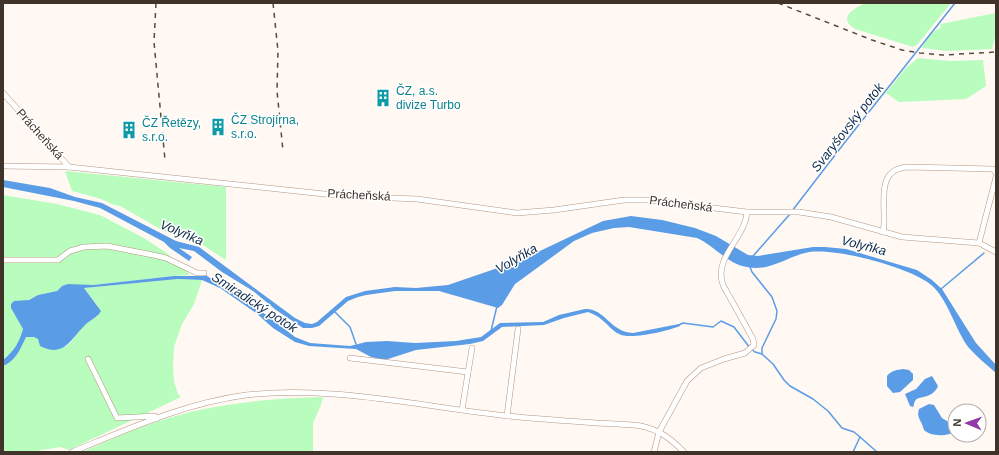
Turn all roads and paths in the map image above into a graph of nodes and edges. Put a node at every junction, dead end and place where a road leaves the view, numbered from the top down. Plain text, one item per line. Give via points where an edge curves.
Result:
1 (3, 93) edge
2 (3, 166) edge
3 (69, 167) junction
4 (996, 173) edge
5 (996, 179) edge
6 (747, 212) junction
7 (883, 232) junction
8 (979, 243) junction
9 (996, 252) edge
10 (3, 260) edge
11 (204, 273) dead end
12 (518, 329) dead end
13 (472, 348) dead end
14 (350, 358) dead end
15 (88, 359) dead end
16 (468, 372) junction
17 (462, 410) junction
18 (507, 416) junction
19 (156, 419) junction
20 (660, 432) junction
21 (72, 452) edge
22 (654, 452) edge
23 (684, 452) edge

1 - 3 street, Prácheňská
2 - 3 street
3 - 6 street, Prácheňská via 343,196 417,198 517,213 624,200
4 - 7 street via 993,169 909,167 896,170 884,184
5 - 8 street
6 - 7 street, Prácheňská via 786,211 831,217
6 - 20 street via 744,228 723,260 721,270 722,282 754,340 754,345 745,353 701,368 687,381
7 - 8 street, Prácheňská via 923,239
8 - 9 street
10 - 11 street via 58,260 70,251 84,247 107,246 166,258 197,273
12 - 18 street
13 - 16 street
14 - 16 street
15 - 19 street via 117,418 155,416
16 - 17 street
17 - 18 street
17 - 19 street via 354,396 291,392 246,395 199,404
18 - 20 street via 640,426
19 - 21 street
20 - 22 street
20 - 23 street

